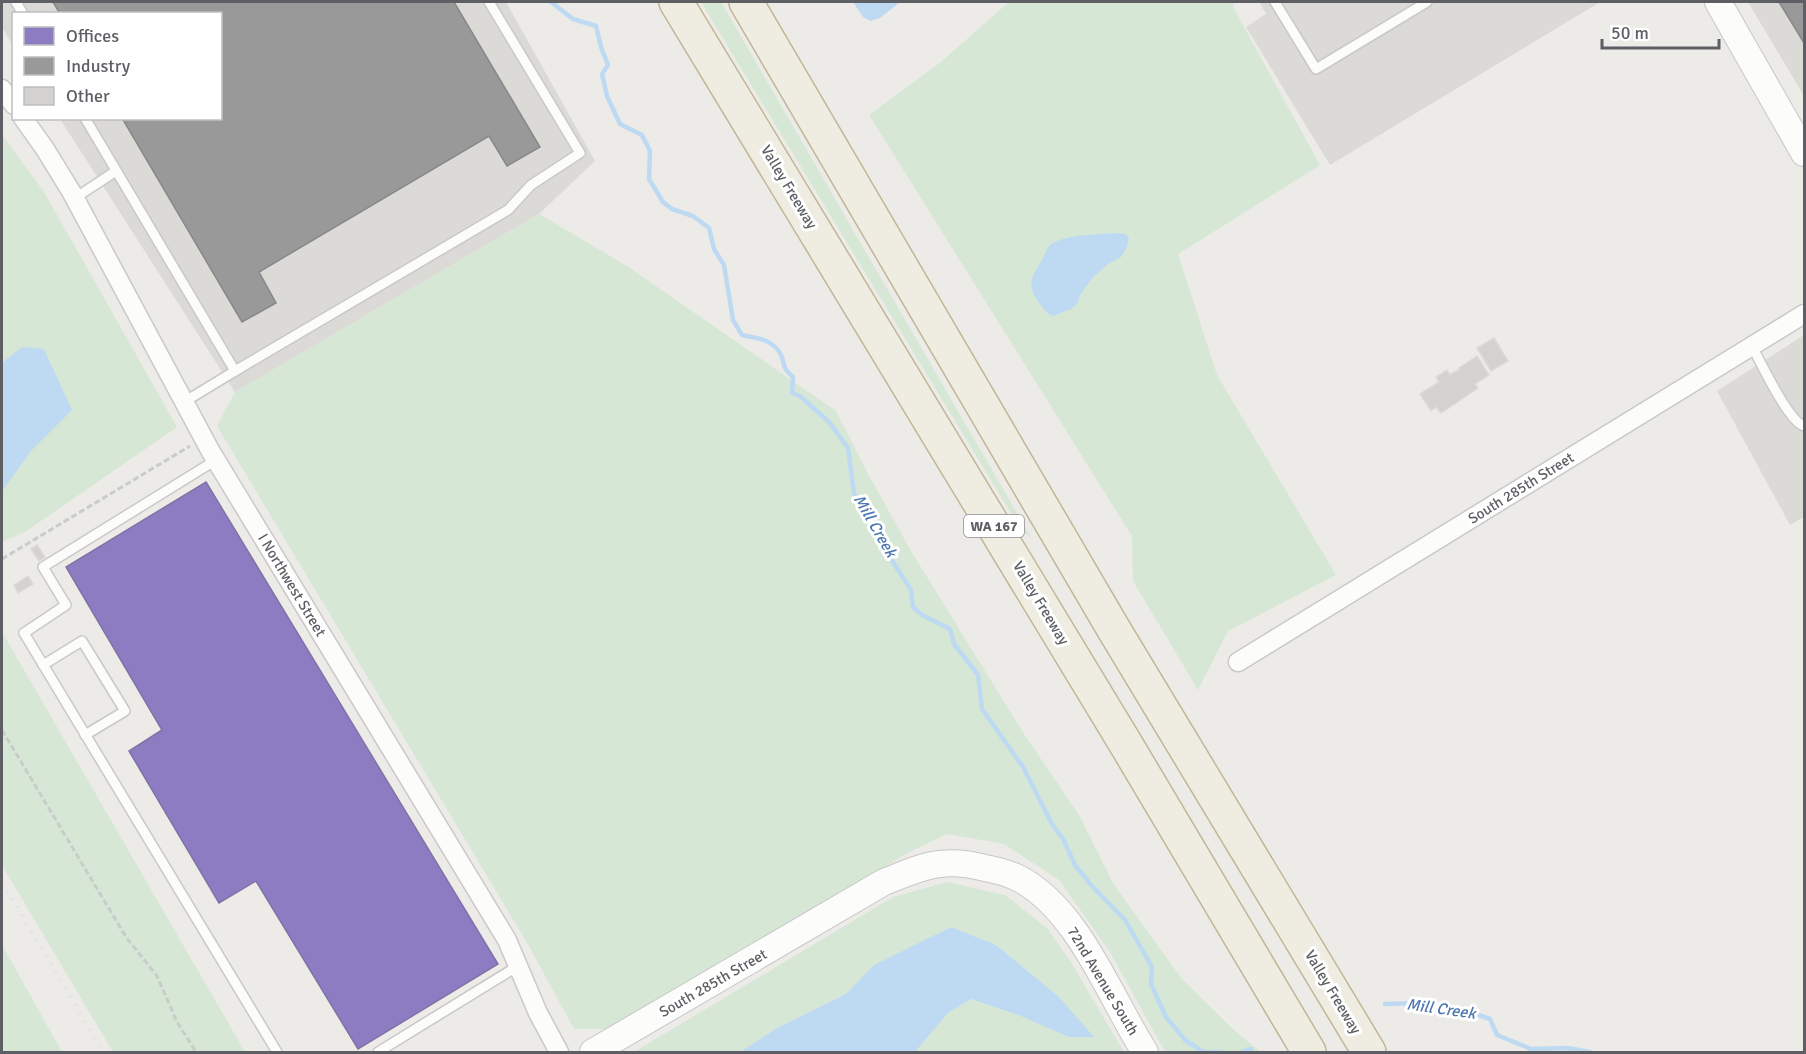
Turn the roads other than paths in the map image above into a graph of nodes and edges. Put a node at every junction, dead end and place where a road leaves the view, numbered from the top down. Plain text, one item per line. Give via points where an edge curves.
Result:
1 (489, 2) edge
2 (676, 2) edge
3 (746, 2) edge
4 (1275, 2) edge
5 (1427, 2) edge
6 (1718, 2) edge
7 (2, 89) edge
8 (12, 102) edge
9 (24, 120) edge
10 (86, 120) edge
11 (1804, 153) edge
12 (116, 171) junction
13 (75, 198) junction
14 (1804, 314) edge
15 (1752, 346) junction
16 (235, 371) junction
17 (184, 402) junction
18 (1804, 426) edge
19 (216, 460) junction
20 (1238, 662) dead end
21 (43, 665) junction
22 (85, 735) junction
23 (833, 913) joint
24 (518, 966) junction
25 (277, 1053) edge
26 (378, 1053) edge
27 (559, 1053) edge
28 (593, 1053) edge
29 (1145, 1053) edge
30 (1309, 1053) edge
31 (1370, 1053) edge

1 - 16 lane via 580,153 531,185 508,210
2 - 30 highway, Valley Freeway / WA 167
3 - 31 highway, Valley Freeway / WA 167 via 1107,617
4 - 5 lane via 1316,69
6 - 11 street
7 - 8 street
9 - 13 street, I Northwest Street
10 - 12 lane
12 - 13 lane
12 - 16 lane
13 - 17 street, I Northwest Street
14 - 15 street, South 285th Street
15 - 18 lane via 1785,406
15 - 20 street, South 285th Street
16 - 17 lane
17 - 19 street, I Northwest Street
19 - 21 lane via 43,567 66,604 24,633
19 - 24 street, I Northwest Street via 507,940
21 - 22 lane
21 - 22 lane via 82,641 125,711
22 - 25 lane
23 - 28 street, South 285th Street
23 - 29 street, 72nd Avenue South via 884,882 939,864 965,863 1017,878 1056,908 1078,936
24 - 26 lane
24 - 27 street, I Northwest Street

